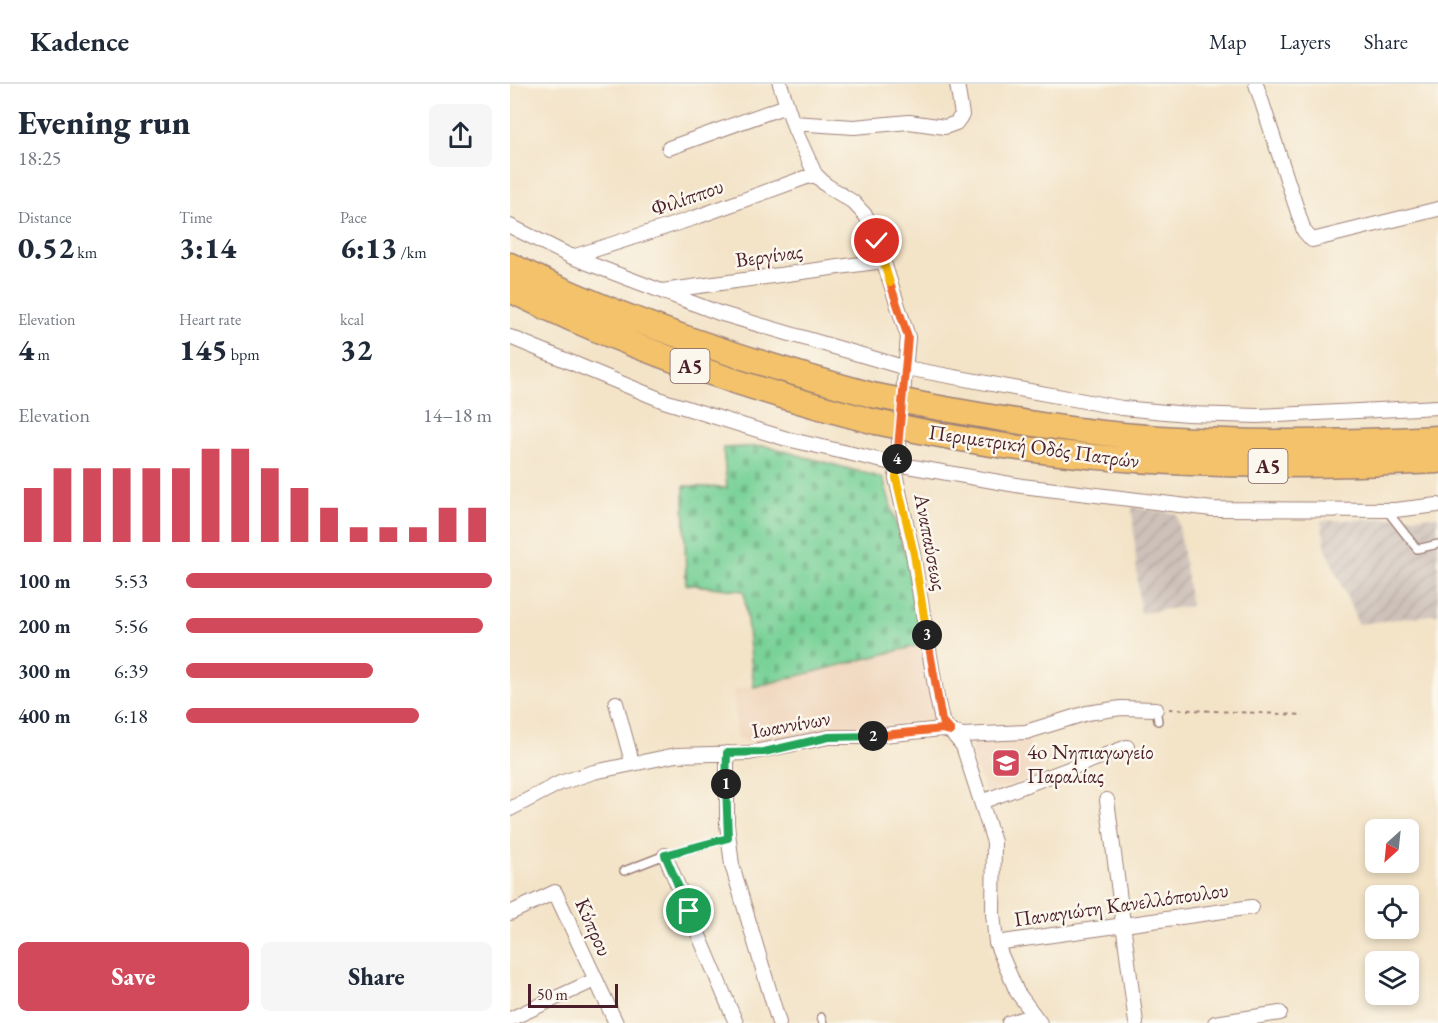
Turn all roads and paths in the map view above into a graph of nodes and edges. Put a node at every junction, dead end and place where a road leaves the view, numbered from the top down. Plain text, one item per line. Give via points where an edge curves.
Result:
1 (780, 84) edge
2 (957, 84) edge
3 (1256, 84) edge
4 (786, 106) junction
5 (792, 123) junction
6 (669, 148) dead end
7 (814, 174) junction
8 (1438, 209) edge
9 (510, 226) edge
10 (572, 257) junction
11 (883, 261) junction
12 (510, 265) edge
13 (510, 290) edge
14 (661, 291) junction
15 (510, 337) edge
16 (906, 368) junction
17 (1438, 407) edge
18 (1438, 438) edge
19 (1438, 461) edge
20 (896, 464) junction
21 (1438, 505) edge
22 (1386, 510) junction
23 (1438, 544) edge
24 (616, 703) dead end
25 (1157, 715) joint
26 (1304, 715) dead end
27 (951, 731) junction
28 (1127, 747) dead end
29 (727, 753) junction
30 (632, 762) junction
31 (1107, 800) dead end
32 (981, 802) junction
33 (510, 809) edge
34 (728, 838) junction
35 (665, 855) junction
36 (624, 871) dead end
37 (1252, 907) dead end
38 (510, 913) edge
39 (1124, 925) junction
40 (996, 943) junction
41 (595, 980) junction
42 (1280, 1013) dead end
43 (510, 1019) edge
44 (1037, 1019) edge
45 (615, 1023) edge
46 (736, 1023) edge
47 (779, 1023) edge
48 (1009, 1023) edge
49 (1136, 1023) edge
50 (1215, 1023) edge

1 - 4 street
2 - 5 street via 962,112 958,122 948,126 909,122 854,127
3 - 8 street via 1304,231 1312,240
4 - 5 street
4 - 6 street
5 - 7 street
7 - 10 street, Φιλίππου
7 - 11 street, Αναπαύσεως via 860,208
9 - 10 street
10 - 14 street
11 - 14 street, Βεργίνας
11 - 16 street, Αναπαύσεως via 908,337
12 - 18 highway, Περιμετρική Οδός Πατρών / Α5, bridge via 682,336 761,363 929,406 1040,425 1158,438 1268,442
13 - 19 highway, Περιμετρική Οδός Πατρών / Α5, bridge via 713,375 876,422 935,434 1026,450 1158,463 1350,466
14 - 16 street via 752,324
15 - 20 street via 664,401 787,439
16 - 17 street via 1122,408 1187,414 1258,416
16 - 20 street, Αναπαύσεως
20 - 22 street via 1022,486 1212,509
20 - 27 street, Αναπαύσεως via 937,698 942,721
21 - 22 street
22 - 23 lane via 1417,549
24 - 30 street
25 - 26 path
25 - 27 street, Ιωαννίνων via 1121,708 1087,713 1026,732 963,735
27 - 29 street, Ιωαννίνων via 829,737 764,752
27 - 32 street, Αναπαύσεως via 963,746
28 - 32 street
29 - 30 street, Ιωαννίνων via 694,753
29 - 34 street
30 - 33 street, Ιωαννίνων via 560,783
31 - 39 street
32 - 40 street, Αναπαύσεως via 994,842
34 - 35 lane
34 - 47 street via 737,887
35 - 36 lane
35 - 46 street
37 - 39 street, Παναγιώτη Κανελλόπουλου
38 - 41 street, Κύπρου via 555,892
39 - 40 street, Παναγιώτη Κανελλόπουλου
39 - 49 street
40 - 44 street, Αναπαύσεως via 1017,992
41 - 43 street, Κύπρου
41 - 45 street, Κύπρου
42 - 50 street
44 - 48 street

